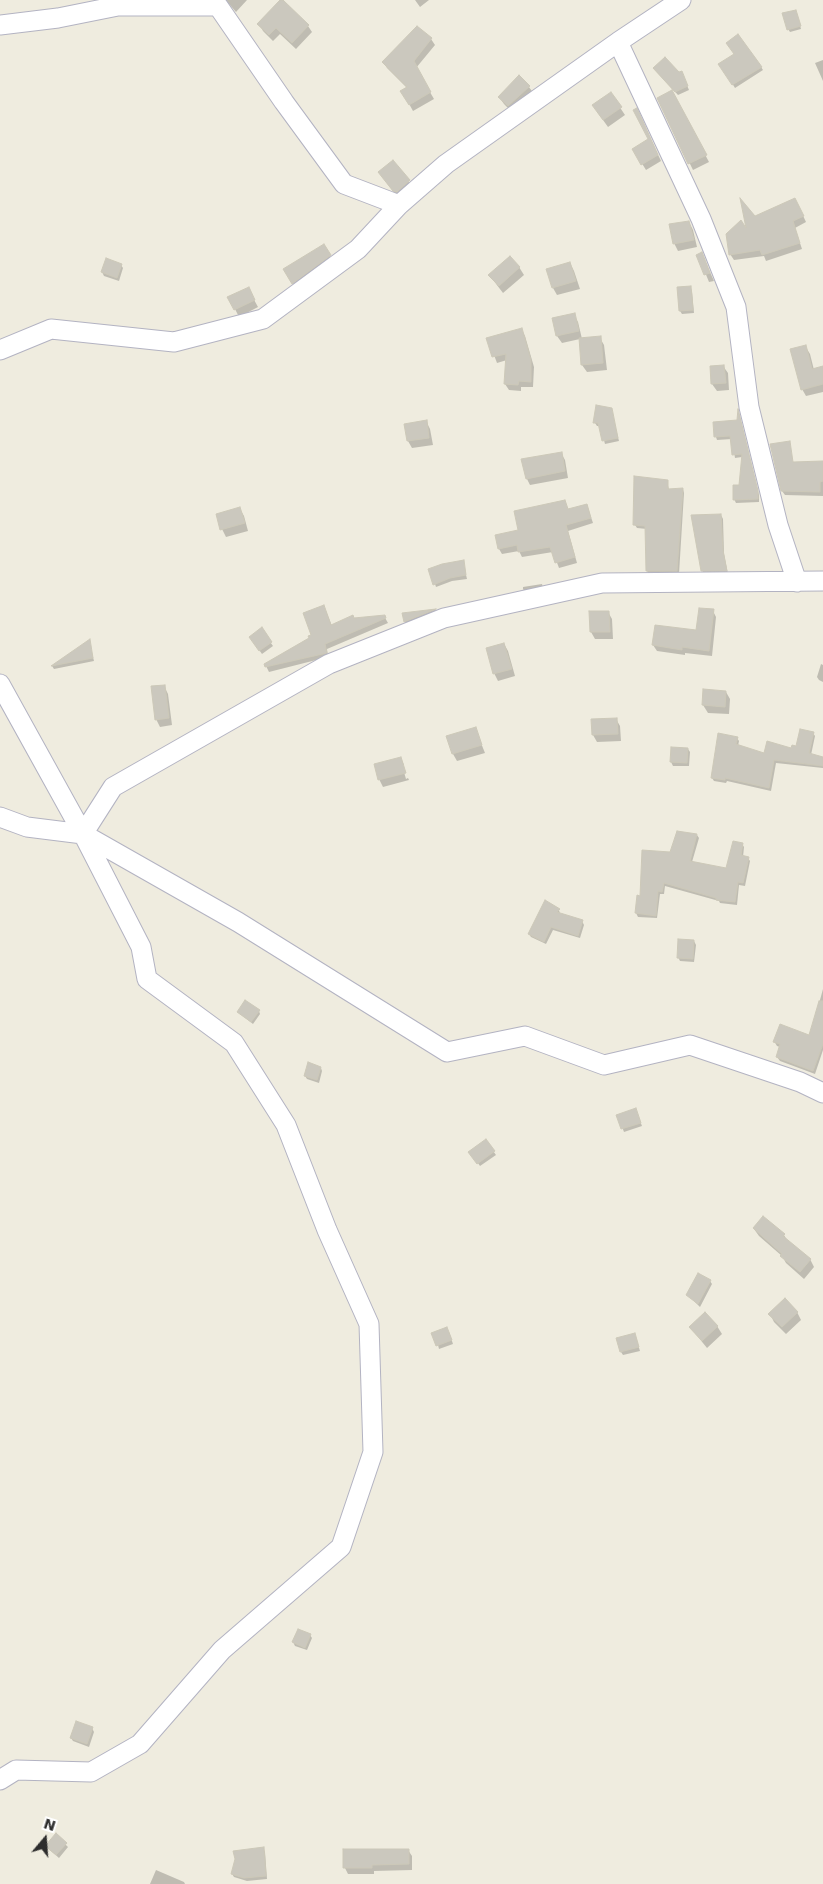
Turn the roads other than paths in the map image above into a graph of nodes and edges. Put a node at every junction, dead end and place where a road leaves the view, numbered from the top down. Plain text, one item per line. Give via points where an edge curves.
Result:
1 (681, 0) edge
2 (0, 26) edge
3 (618, 42) junction
4 (399, 205) junction
5 (0, 350) edge
6 (823, 581) edge
7 (797, 582) junction
8 (0, 684) edge
9 (0, 817) edge
10 (83, 834) junction
11 (823, 1093) edge
12 (0, 1780) edge

1 - 3 street
2 - 4 street via 118,6 218,6 344,184
3 - 4 street via 446,164
3 - 7 street via 701,219 736,307 749,407 778,525
4 - 5 street via 358,249 263,320 174,342 51,329
6 - 7 street
7 - 10 street via 602,583 444,618 329,664 113,787
8 - 10 street
9 - 10 street via 27,827
10 - 11 street via 238,922 447,1052 525,1036 604,1066 690,1045 800,1082
10 - 12 street via 140,948 146,979 234,1043 286,1125 327,1230 369,1324 373,1452 341,1547 222,1650 140,1744 91,1772 16,1770

